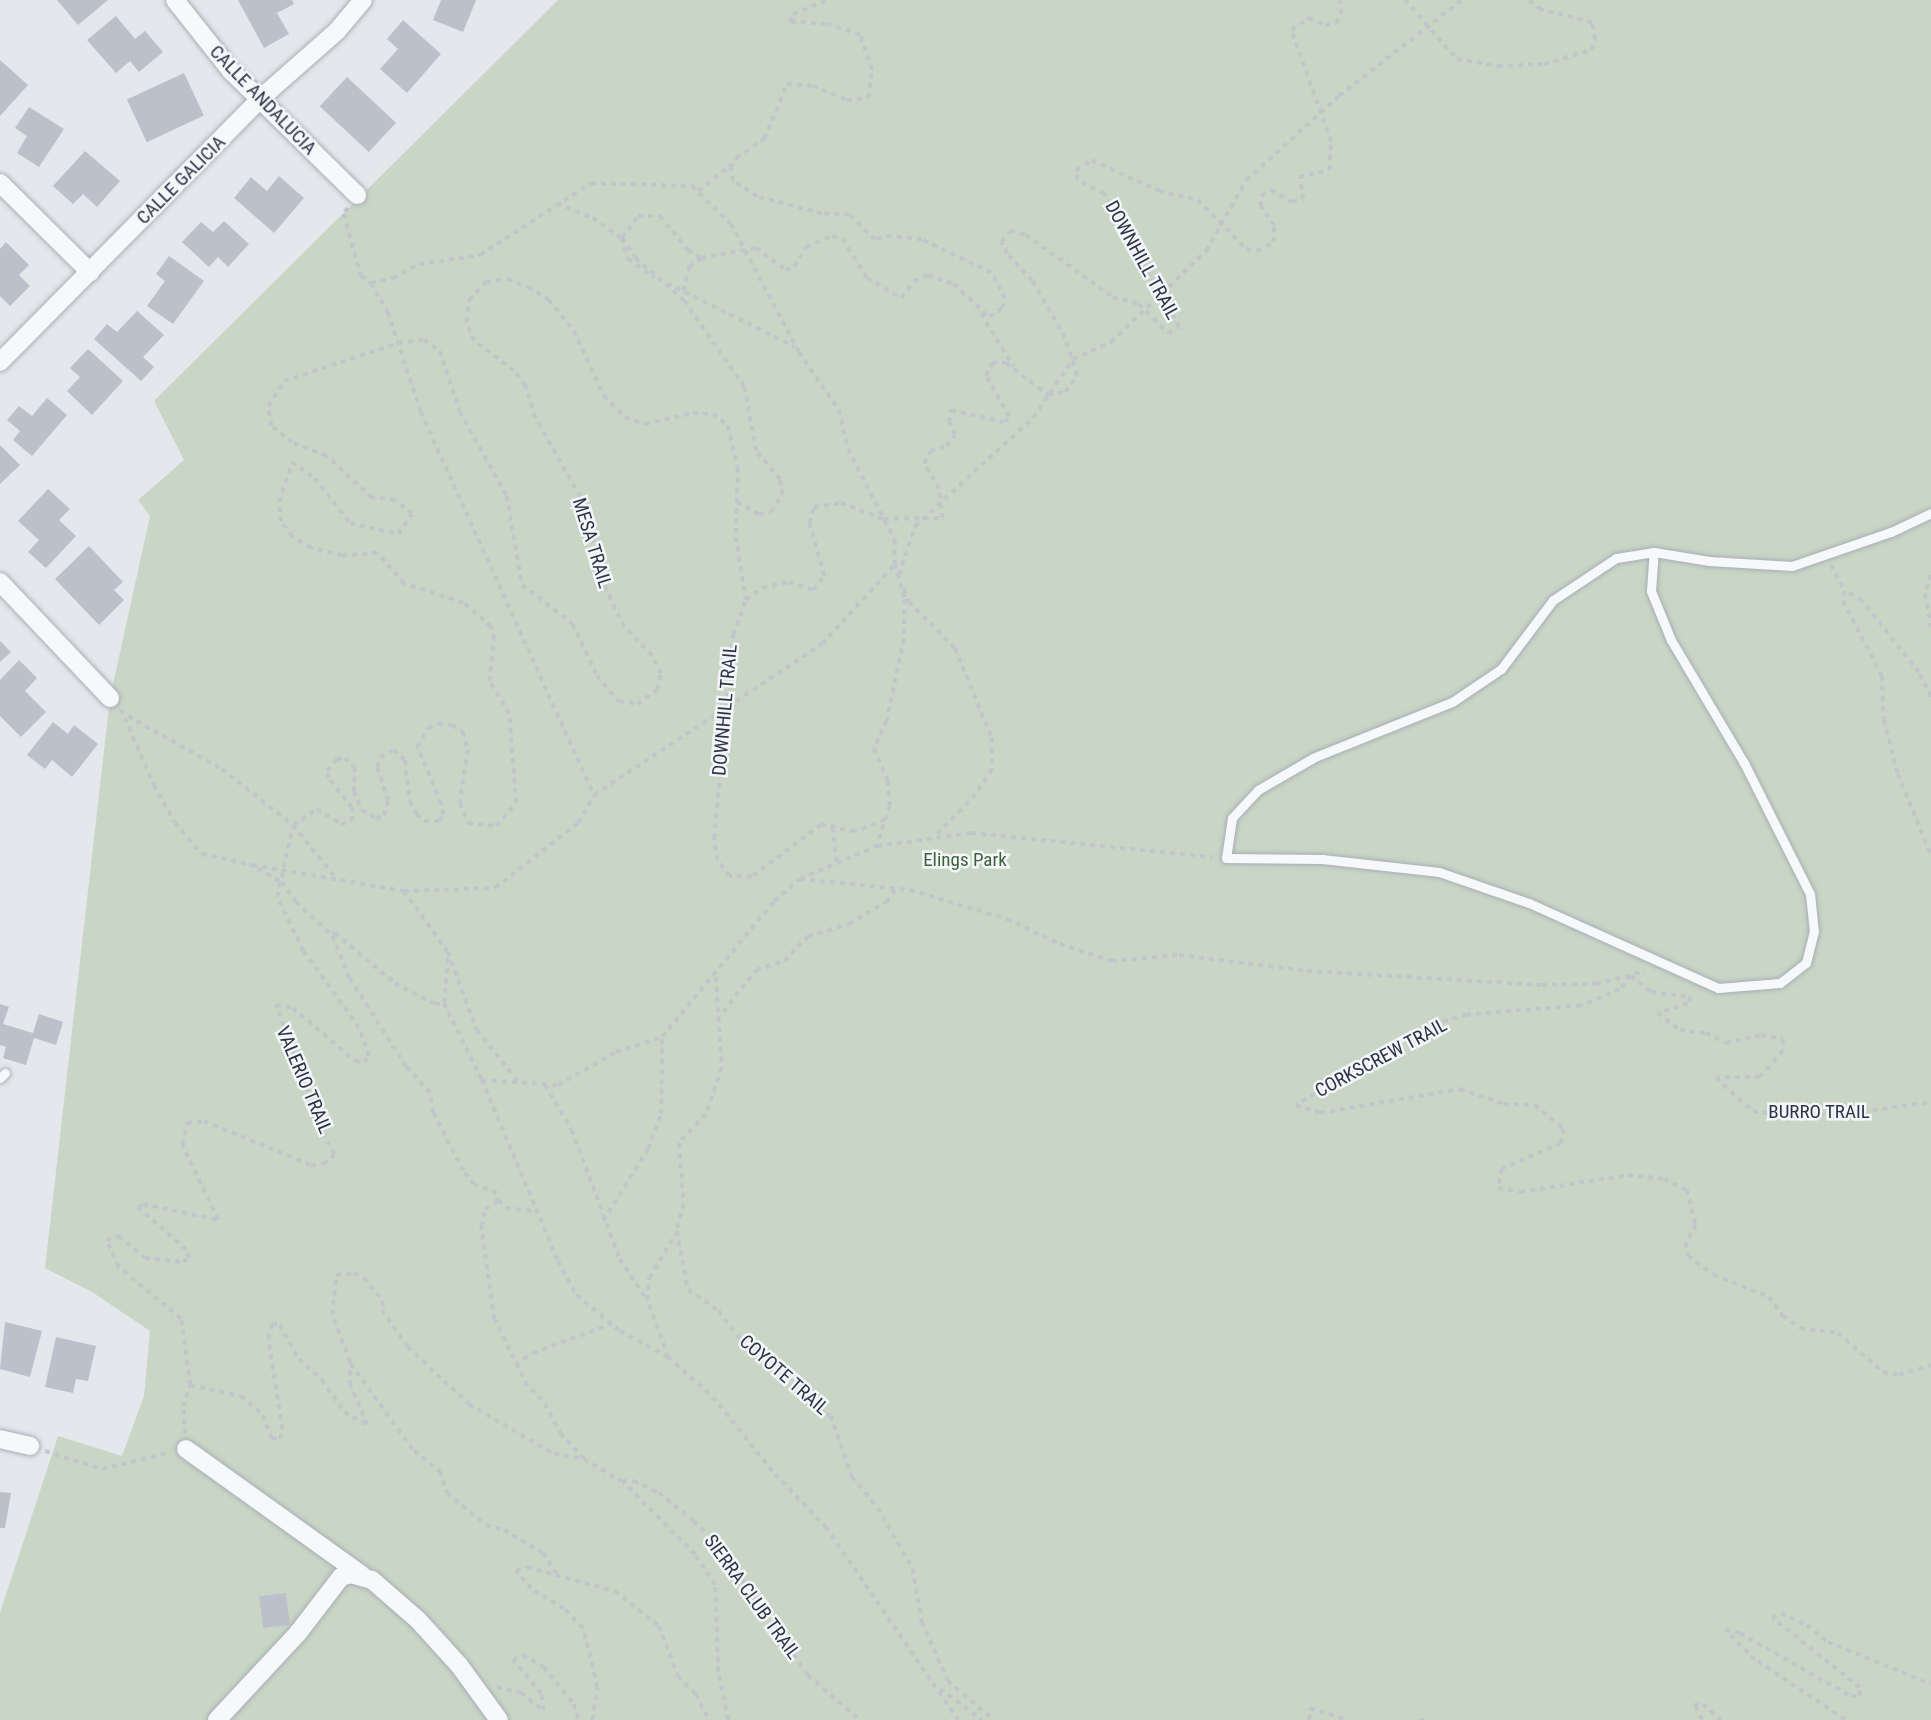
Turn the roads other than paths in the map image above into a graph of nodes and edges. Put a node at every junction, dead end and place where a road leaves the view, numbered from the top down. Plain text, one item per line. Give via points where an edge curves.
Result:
1 (175, 0) edge
2 (363, 0) edge
3 (261, 98) junction
4 (0, 183) edge
5 (357, 195) road end
6 (90, 272) junction
7 (0, 362) edge
8 (1931, 513) edge
9 (1654, 552) junction
10 (0, 582) edge
11 (110, 698) road end
12 (0, 1439) edge
13 (30, 1446) road end
14 (186, 1449) road end
15 (362, 1575) junction
16 (217, 1720) edge
17 (499, 1720) edge

1 - 3 street, CALLE ANDALUCIA via 231,71
2 - 3 street, CALLE GALICIA via 337,32
3 - 5 street, CALLE ANDALUCIA
3 - 6 street, CALLE GALICIA
4 - 6 street
6 - 7 street, CALLE GALICIA
8 - 9 lane via 1792,565 1709,561
9 - 9 lane via 1651,591 1671,640 1744,763 1810,894 1814,932 1806,963 1780,983 1718,988 1529,903 1439,872 1322,859 1226,858 1232,818 1258,790 1313,758 1452,702 1502,668 1553,600 1616,558
10 - 11 street
12 - 13 street
14 - 15 street
15 - 16 street via 341,1577 298,1633
15 - 17 street via 418,1620

